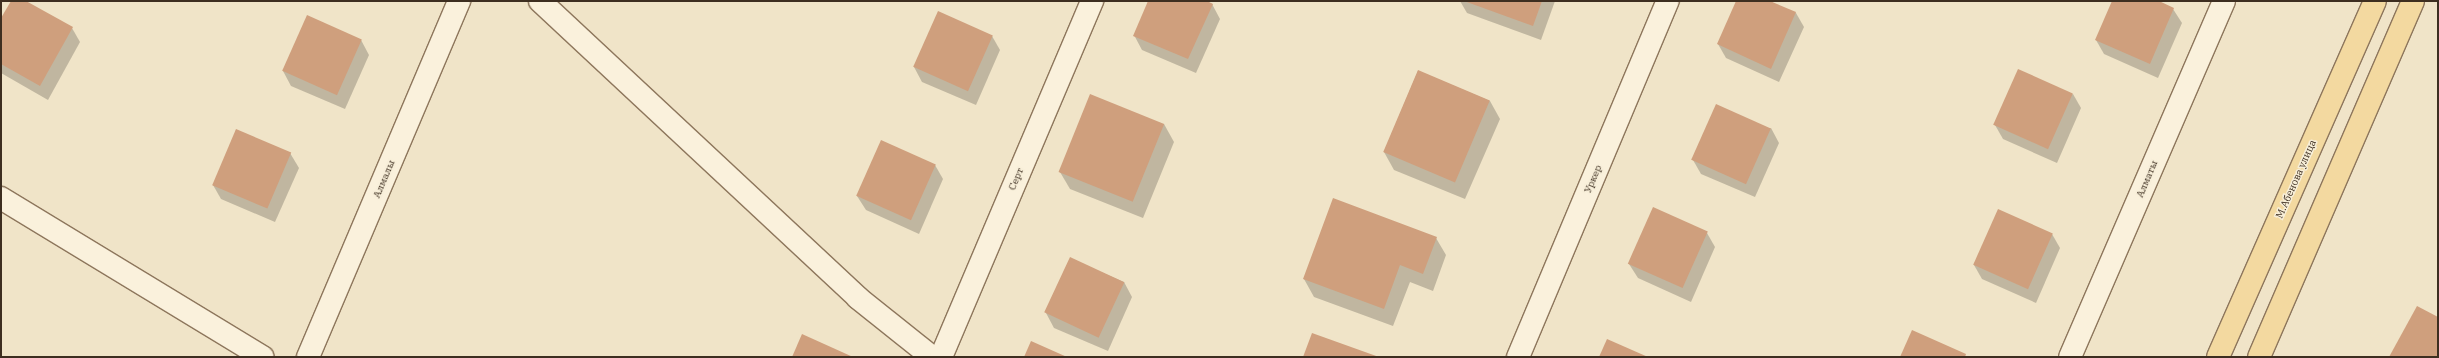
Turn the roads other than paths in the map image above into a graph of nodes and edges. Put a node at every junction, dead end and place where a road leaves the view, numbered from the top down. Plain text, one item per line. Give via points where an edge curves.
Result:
1 (460, 1) edge
2 (540, 1) edge
3 (1092, 1) edge
4 (1668, 1) edge
5 (2224, 1) edge
6 (2375, 1) edge
7 (2413, 1) edge
8 (1, 198) edge
9 (264, 357) edge
10 (308, 357) edge
11 (932, 357) edge
12 (941, 357) edge
13 (1518, 357) edge
14 (2070, 357) edge
15 (2218, 357) edge
16 (2259, 357) edge

1 - 10 street, Алмалы
2 - 11 street via 858,298
3 - 12 street, Серт
4 - 13 street, Уркер
5 - 14 street, Алматы
6 - 15 main road, М.Абенова улица
7 - 16 main road
8 - 9 street

